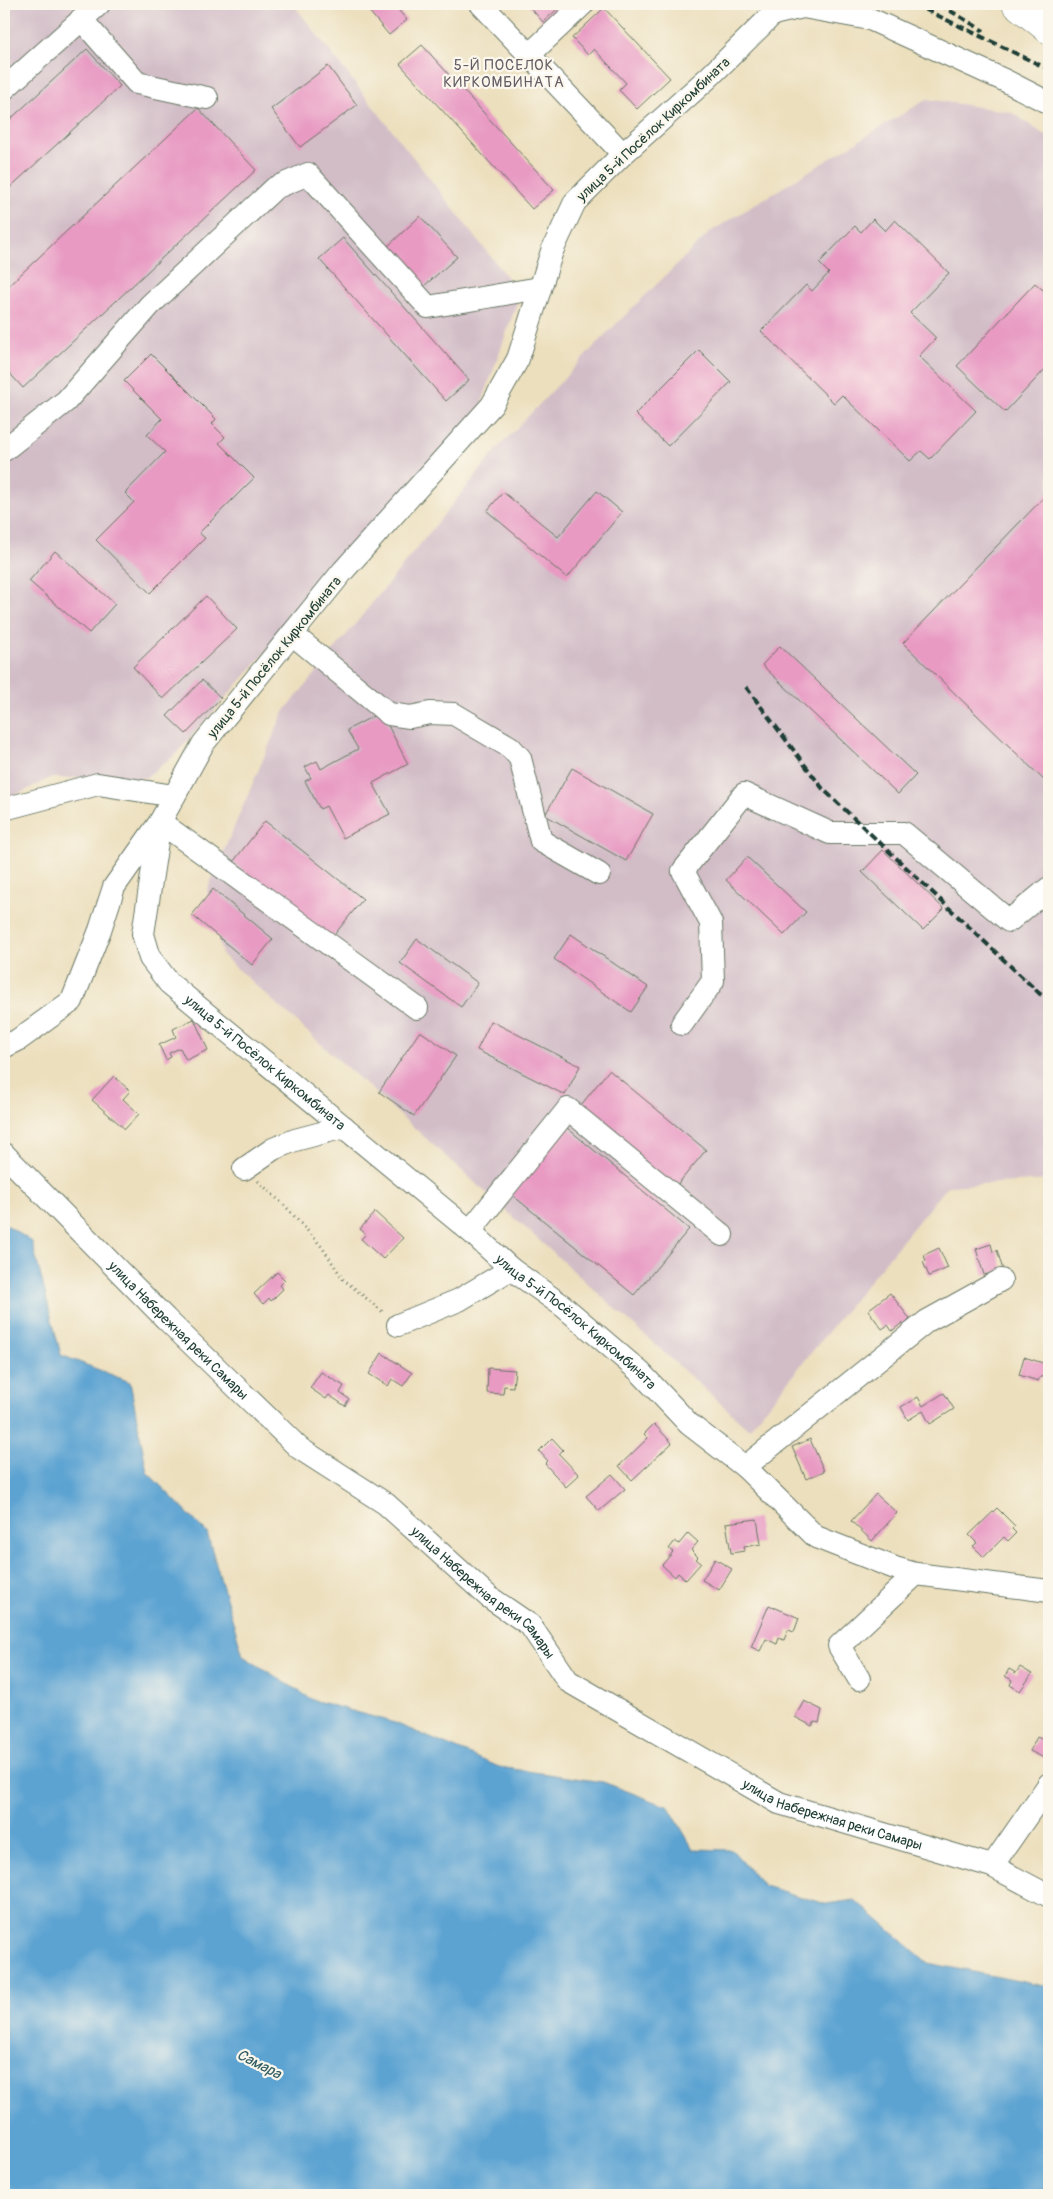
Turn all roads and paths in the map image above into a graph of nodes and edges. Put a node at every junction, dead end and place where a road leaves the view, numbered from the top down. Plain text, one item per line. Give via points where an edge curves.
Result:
1 (99, 4) edge
2 (481, 4) edge
3 (583, 4) edge
4 (1016, 4) edge
5 (801, 6) edge
6 (82, 19) junction
7 (1049, 30) edge
8 (529, 55) junction
9 (4, 89) edge
10 (207, 98) dead end
11 (1049, 103) edge
12 (623, 154) junction
13 (540, 288) junction
14 (4, 450) edge
15 (292, 634) junction
16 (174, 796) junction
17 (4, 809) edge
18 (160, 822) junction
19 (599, 874) dead end
20 (1049, 888) edge
21 (417, 1008) dead end
22 (682, 1024) dead end
23 (4, 1047) edge
24 (344, 1127) junction
25 (4, 1154) edge
26 (244, 1169) joint
27 (470, 1231) junction
28 (722, 1236) dead end
29 (511, 1269) junction
30 (1001, 1280) dead end
31 (398, 1326) joint
32 (745, 1468) junction
33 (916, 1574) junction
34 (1048, 1588) edge
35 (859, 1679) dead end
36 (1049, 1784) edge
37 (992, 1866) junction
38 (1049, 1896) edge

1 - 6 street
2 - 8 street
3 - 8 street
4 - 7 main road
5 - 11 street, улица 5-й Посёлок Киркомбината via 870,20
5 - 12 street, улица 5-й Посёлок Киркомбината via 773,14
6 - 9 street
6 - 10 street via 137,83
8 - 12 street
12 - 13 street, улица 5-й Посёлок Киркомбината via 575,202 552,251
13 - 14 street via 428,307 308,174 275,188 150,305 66,401
13 - 15 street, улица 5-й Посёлок Киркомбината via 518,359 492,404 343,571
15 - 16 street, улица 5-й Посёлок Киркомбината via 203,744
15 - 19 street via 389,714 410,717 430,713 454,714 510,746 520,758 541,841
16 - 17 street via 98,784
16 - 18 street, улица 5-й Посёлок Киркомбината
18 - 21 street
18 - 23 street via 114,887 72,1001
18 - 24 street, улица 5-й Посёлок Киркомбината via 143,934 150,958 169,983
20 - 22 street via 1009,921 904,833 830,833 744,794 683,871 711,923 713,981
24 - 26 street via 273,1149
24 - 27 street, улица 5-й Посёлок Киркомбината
25 - 37 street, улица Набережная реки Самары via 166,1319 299,1448 386,1504 489,1597 530,1625 568,1681 779,1803
26 - 31 path via 287,1208 322,1247 343,1279
27 - 28 street via 568,1109
27 - 29 street, улица 5-й Посёлок Киркомбината
29 - 31 street via 459,1300
29 - 32 street, улица 5-й Посёлок Киркомбината via 563,1306 640,1372 689,1424
30 - 32 street via 927,1322
32 - 33 street, улица 5-й Посёлок Киркомбината via 816,1537
33 - 34 street, улица 5-й Посёлок Киркомбината
33 - 35 street via 840,1646
36 - 37 street
37 - 38 street, улица Набережная реки Самары

